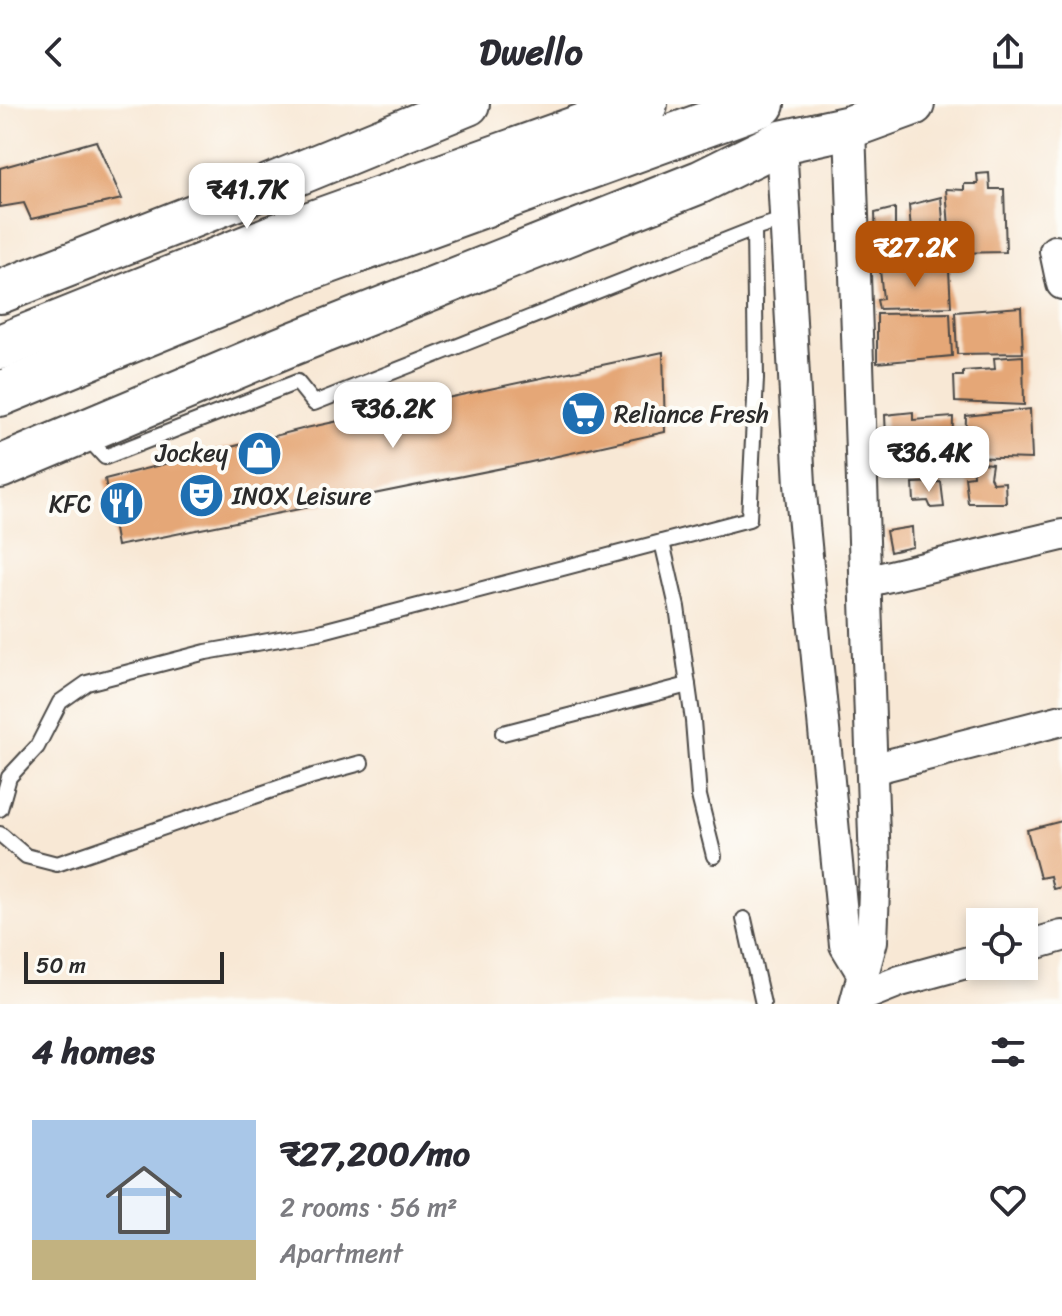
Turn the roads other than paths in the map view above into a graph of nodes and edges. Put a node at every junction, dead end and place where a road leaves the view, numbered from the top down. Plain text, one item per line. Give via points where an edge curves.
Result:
1 (468, 104) edge
2 (645, 104) edge
3 (913, 104) edge
4 (772, 123) edge
5 (850, 127) junction
6 (786, 219) junction
7 (754, 229) junction
8 (1055, 251) dead end
9 (1062, 284) edge
10 (0, 292) edge
11 (9, 343) edge
12 (18, 387) edge
13 (82, 433) junction
14 (0, 467) edge
15 (1062, 535) edge
16 (662, 542) junction
17 (865, 582) junction
18 (688, 685) junction
19 (1062, 720) edge
20 (503, 733) dead end
21 (361, 763) dead end
22 (872, 769) junction
23 (0, 809) edge
24 (0, 834) edge
25 (714, 856) dead end
26 (744, 919) dead end
27 (1062, 936) edge
28 (1038, 943) edge
29 (966, 963) edge
30 (858, 992) edge
31 (763, 1004) edge

1 - 10 street
2 - 11 highway via 274,237
3 - 5 street
4 - 5 street
4 - 6 street
4 - 12 highway via 285,277
4 - 13 street via 700,182
5 - 17 street
6 - 7 lane
6 - 30 street via 800,484 843,930
7 - 13 lane via 314,403 297,382 105,457
7 - 16 lane via 756,379 749,519
8 - 9 street
13 - 14 street
15 - 17 street
16 - 18 lane
16 - 23 lane via 319,632 206,652 87,683 60,702 37,747 9,777
17 - 22 street
18 - 20 lane
18 - 25 lane via 699,796
19 - 22 street
21 - 24 lane via 57,864 26,856
22 - 30 street via 872,941
26 - 31 lane
27 - 28 street
29 - 30 street

